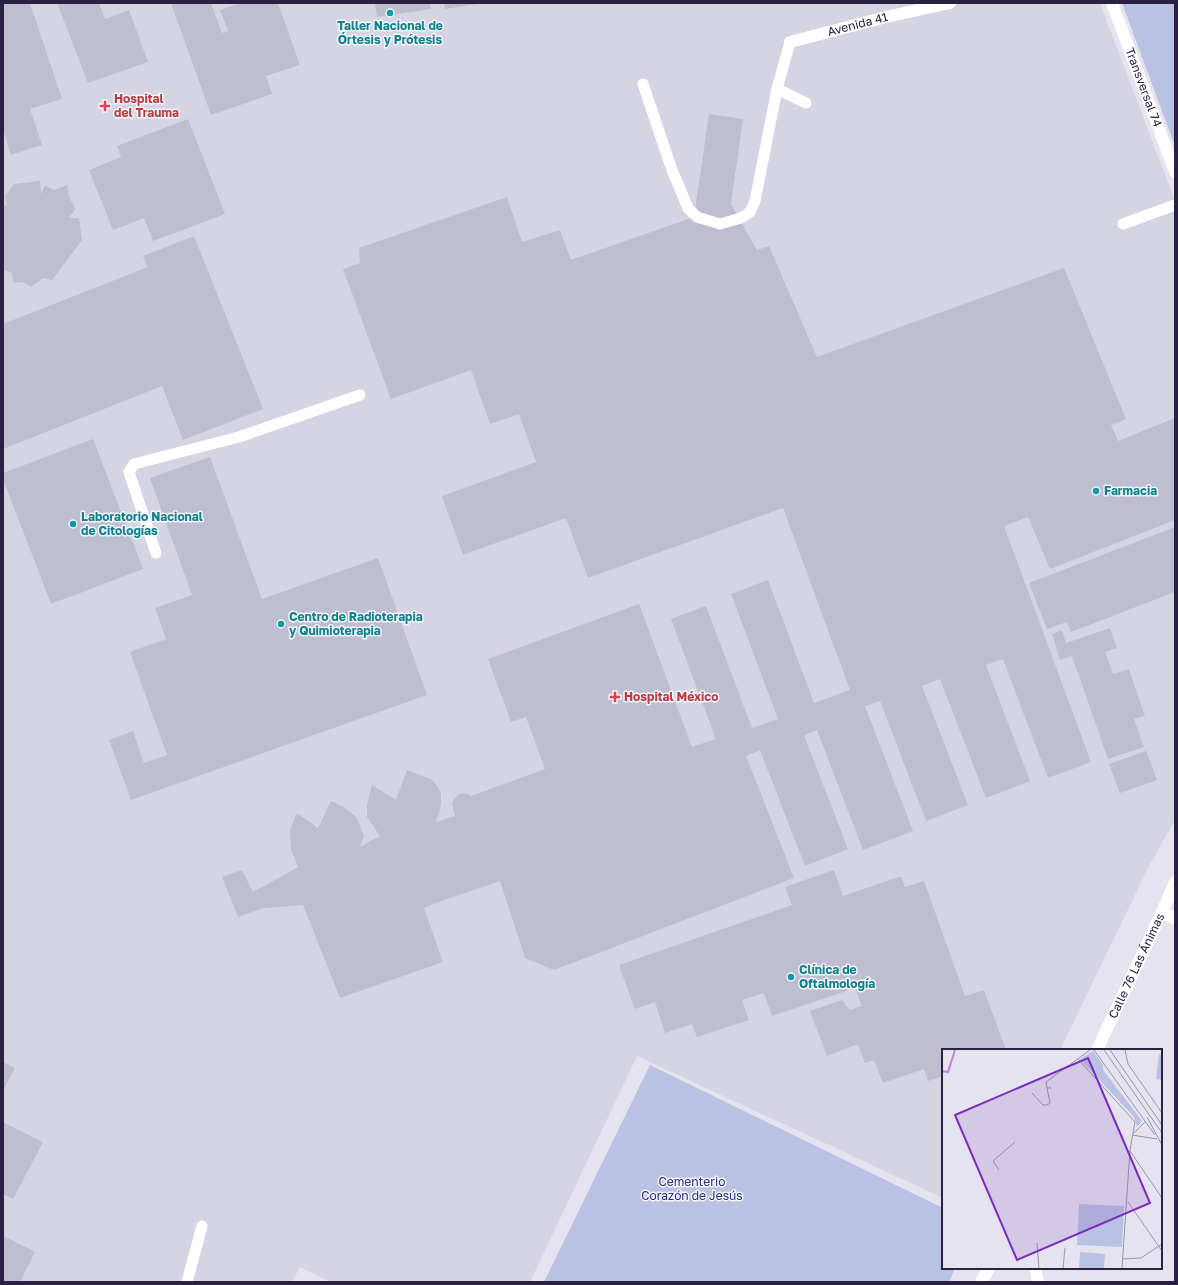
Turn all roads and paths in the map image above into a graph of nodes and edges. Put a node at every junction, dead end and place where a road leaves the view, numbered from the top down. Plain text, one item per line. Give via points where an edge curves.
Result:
1 (950, 3) edge
2 (1112, 3) edge
3 (790, 42) joint
4 (643, 84) dead end
5 (777, 89) junction
6 (806, 103) dead end
7 (1175, 172) edge
8 (1175, 205) edge
9 (1123, 224) dead end
10 (360, 395) dead end
11 (156, 553) dead end
12 (1175, 882) edge
13 (1162, 912) junction
14 (1175, 919) edge
15 (1096, 1049) edge
16 (202, 1226) dead end
17 (988, 1269) edge
18 (1035, 1269) edge
19 (187, 1282) edge
20 (981, 1282) edge
21 (1038, 1282) edge

1 - 3 street, Avenida 41
2 - 7 street, Transversal 74
3 - 5 lane
4 - 5 lane via 672,170 688,208 697,217 720,224 741,218 750,212 755,200
5 - 6 lane
8 - 9 lane
10 - 11 lane via 239,437 134,464 129,472
12 - 13 street, Calle 76 Las Ánimas
13 - 14 street
13 - 15 street, Calle 76 Las Ánimas
16 - 19 lane
17 - 20 street
18 - 21 street

